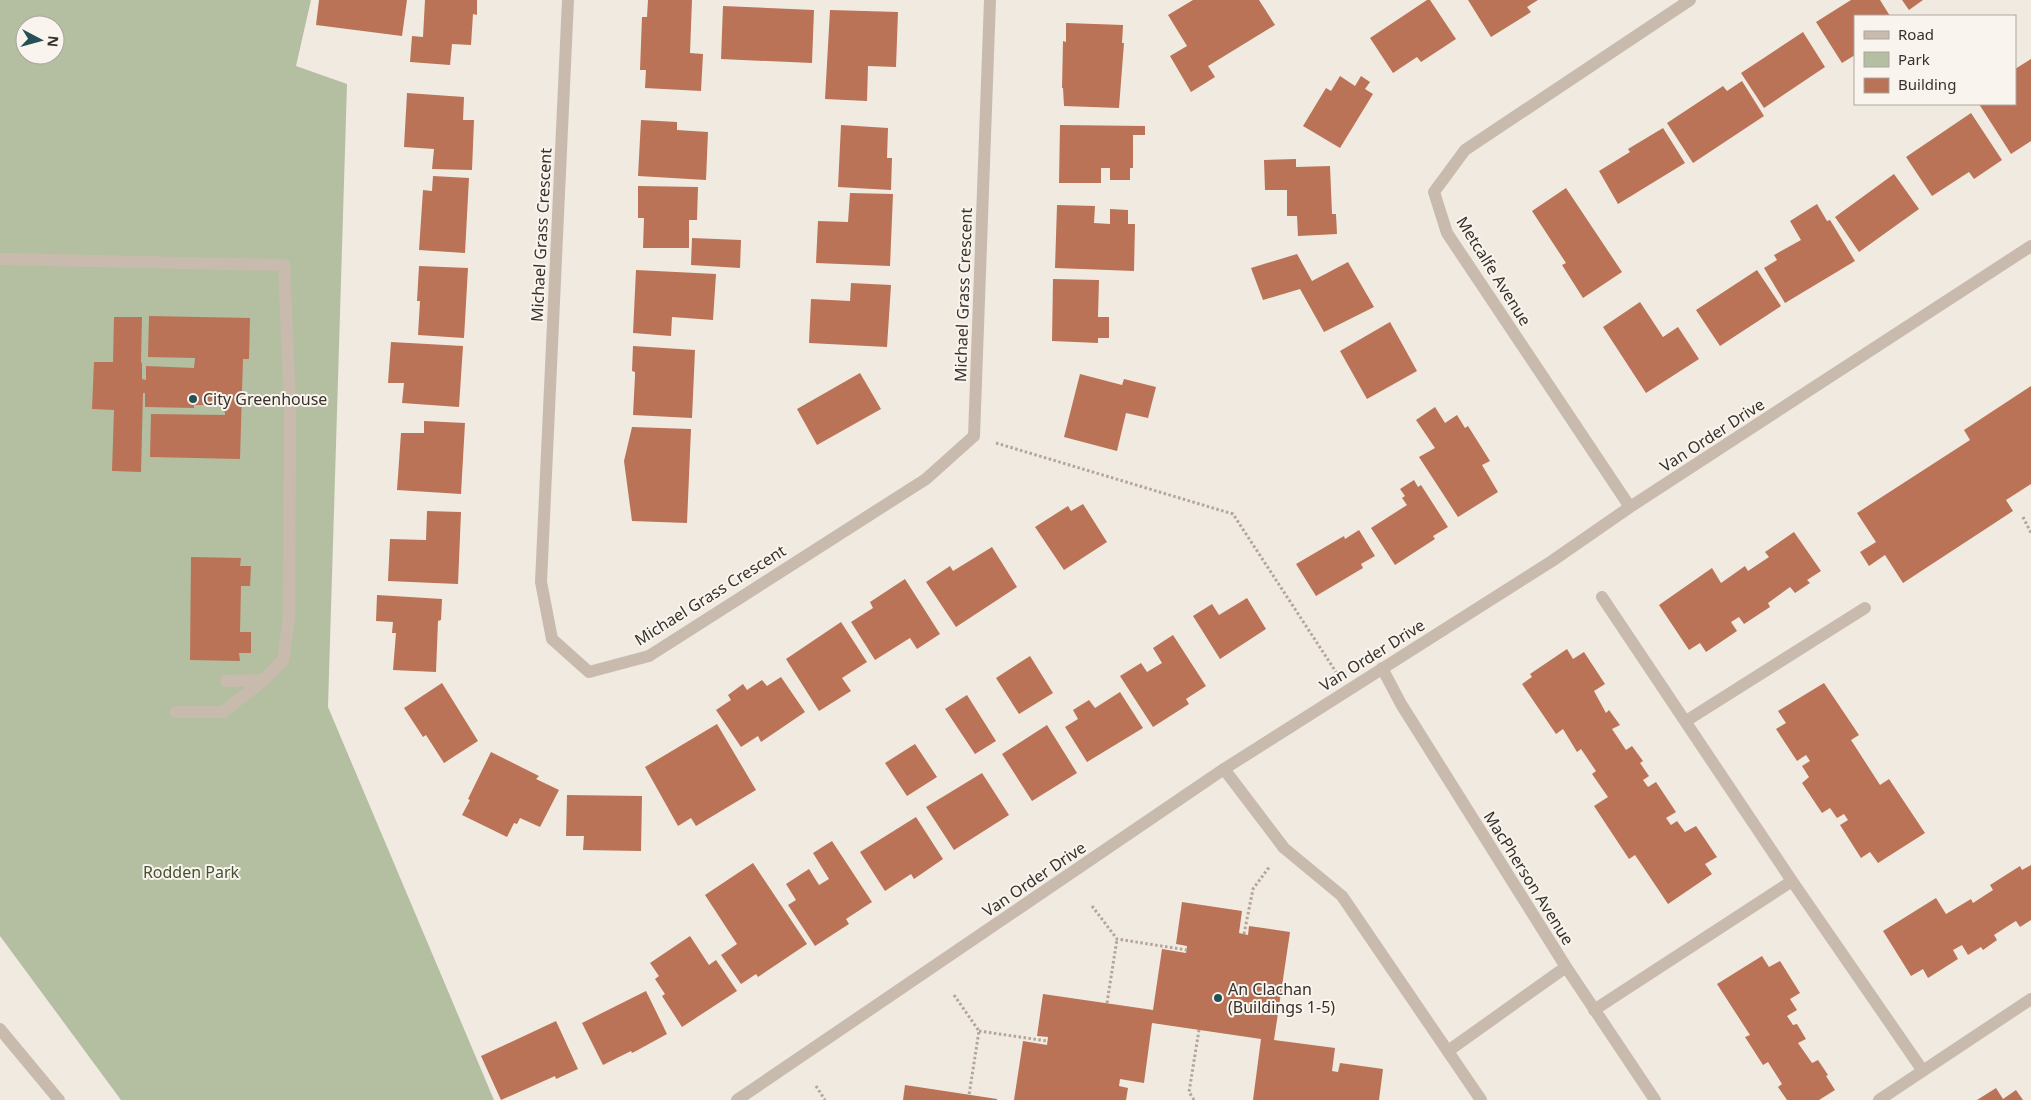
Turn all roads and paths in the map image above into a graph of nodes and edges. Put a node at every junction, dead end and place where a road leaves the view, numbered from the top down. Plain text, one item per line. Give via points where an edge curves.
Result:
1 (568, 0) edge
2 (990, 0) edge
3 (1690, 0) edge
4 (2031, 246) edge
5 (0, 259) edge
6 (974, 436) junction
7 (1630, 507) junction
8 (2023, 517) dead end
9 (2031, 533) edge
10 (1602, 597) dead end
11 (1864, 608) dead end
12 (1382, 668) junction
13 (264, 680) junction
14 (226, 681) dead end
15 (1348, 690) junction
16 (176, 712) dead end
17 (1686, 721) junction
18 (1224, 770) junction
19 (1284, 848) junction
20 (1792, 881) junction
21 (1092, 906) dead end
22 (1244, 934) dead end
23 (1117, 939) junction
24 (1186, 950) dead end
25 (1566, 967) junction
26 (954, 995) dead end
27 (2031, 999) edge
28 (1107, 1003) dead end
29 (1594, 1010) junction
30 (1199, 1030) dead end
31 (979, 1031) junction
32 (2, 1036) edge
33 (1047, 1040) dead end
34 (1448, 1051) junction
35 (1923, 1071) junction
36 (816, 1086) dead end
37 (969, 1094) dead end
38 (59, 1100) edge
39 (737, 1100) edge
40 (825, 1100) edge
41 (1194, 1100) edge
42 (1481, 1100) edge
43 (1655, 1100) edge
44 (1879, 1100) edge

1 - 6 street, Michael Grass Crescent via 541,582 552,639 589,672 649,656 926,478
2 - 6 street, Michael Grass Crescent
3 - 7 street, Metcalfe Avenue via 1465,150 1434,192 1447,233
4 - 7 street, Van Order Drive
5 - 13 street via 284,265 290,407 289,618 283,660
6 - 15 path via 1233,514
7 - 12 street, Van Order Drive via 1552,561
8 - 9 path
10 - 17 street
11 - 17 street
12 - 15 street, Van Order Drive
12 - 25 street, MacPherson Avenue via 1401,704
13 - 14 street
13 - 16 street via 223,712
15 - 18 street, Van Order Drive
17 - 20 street
18 - 19 street
18 - 39 street, Van Order Drive
19 - 22 path via 1252,889
19 - 34 street via 1342,896
20 - 29 street
20 - 35 street
21 - 23 path
23 - 24 path
23 - 28 path
25 - 29 street, MacPherson Avenue
25 - 34 street
26 - 31 path
27 - 35 street
29 - 43 street, MacPherson Avenue
30 - 41 path via 1189,1092
31 - 33 path
31 - 37 path
32 - 38 street
34 - 42 street
35 - 44 street
36 - 40 path

